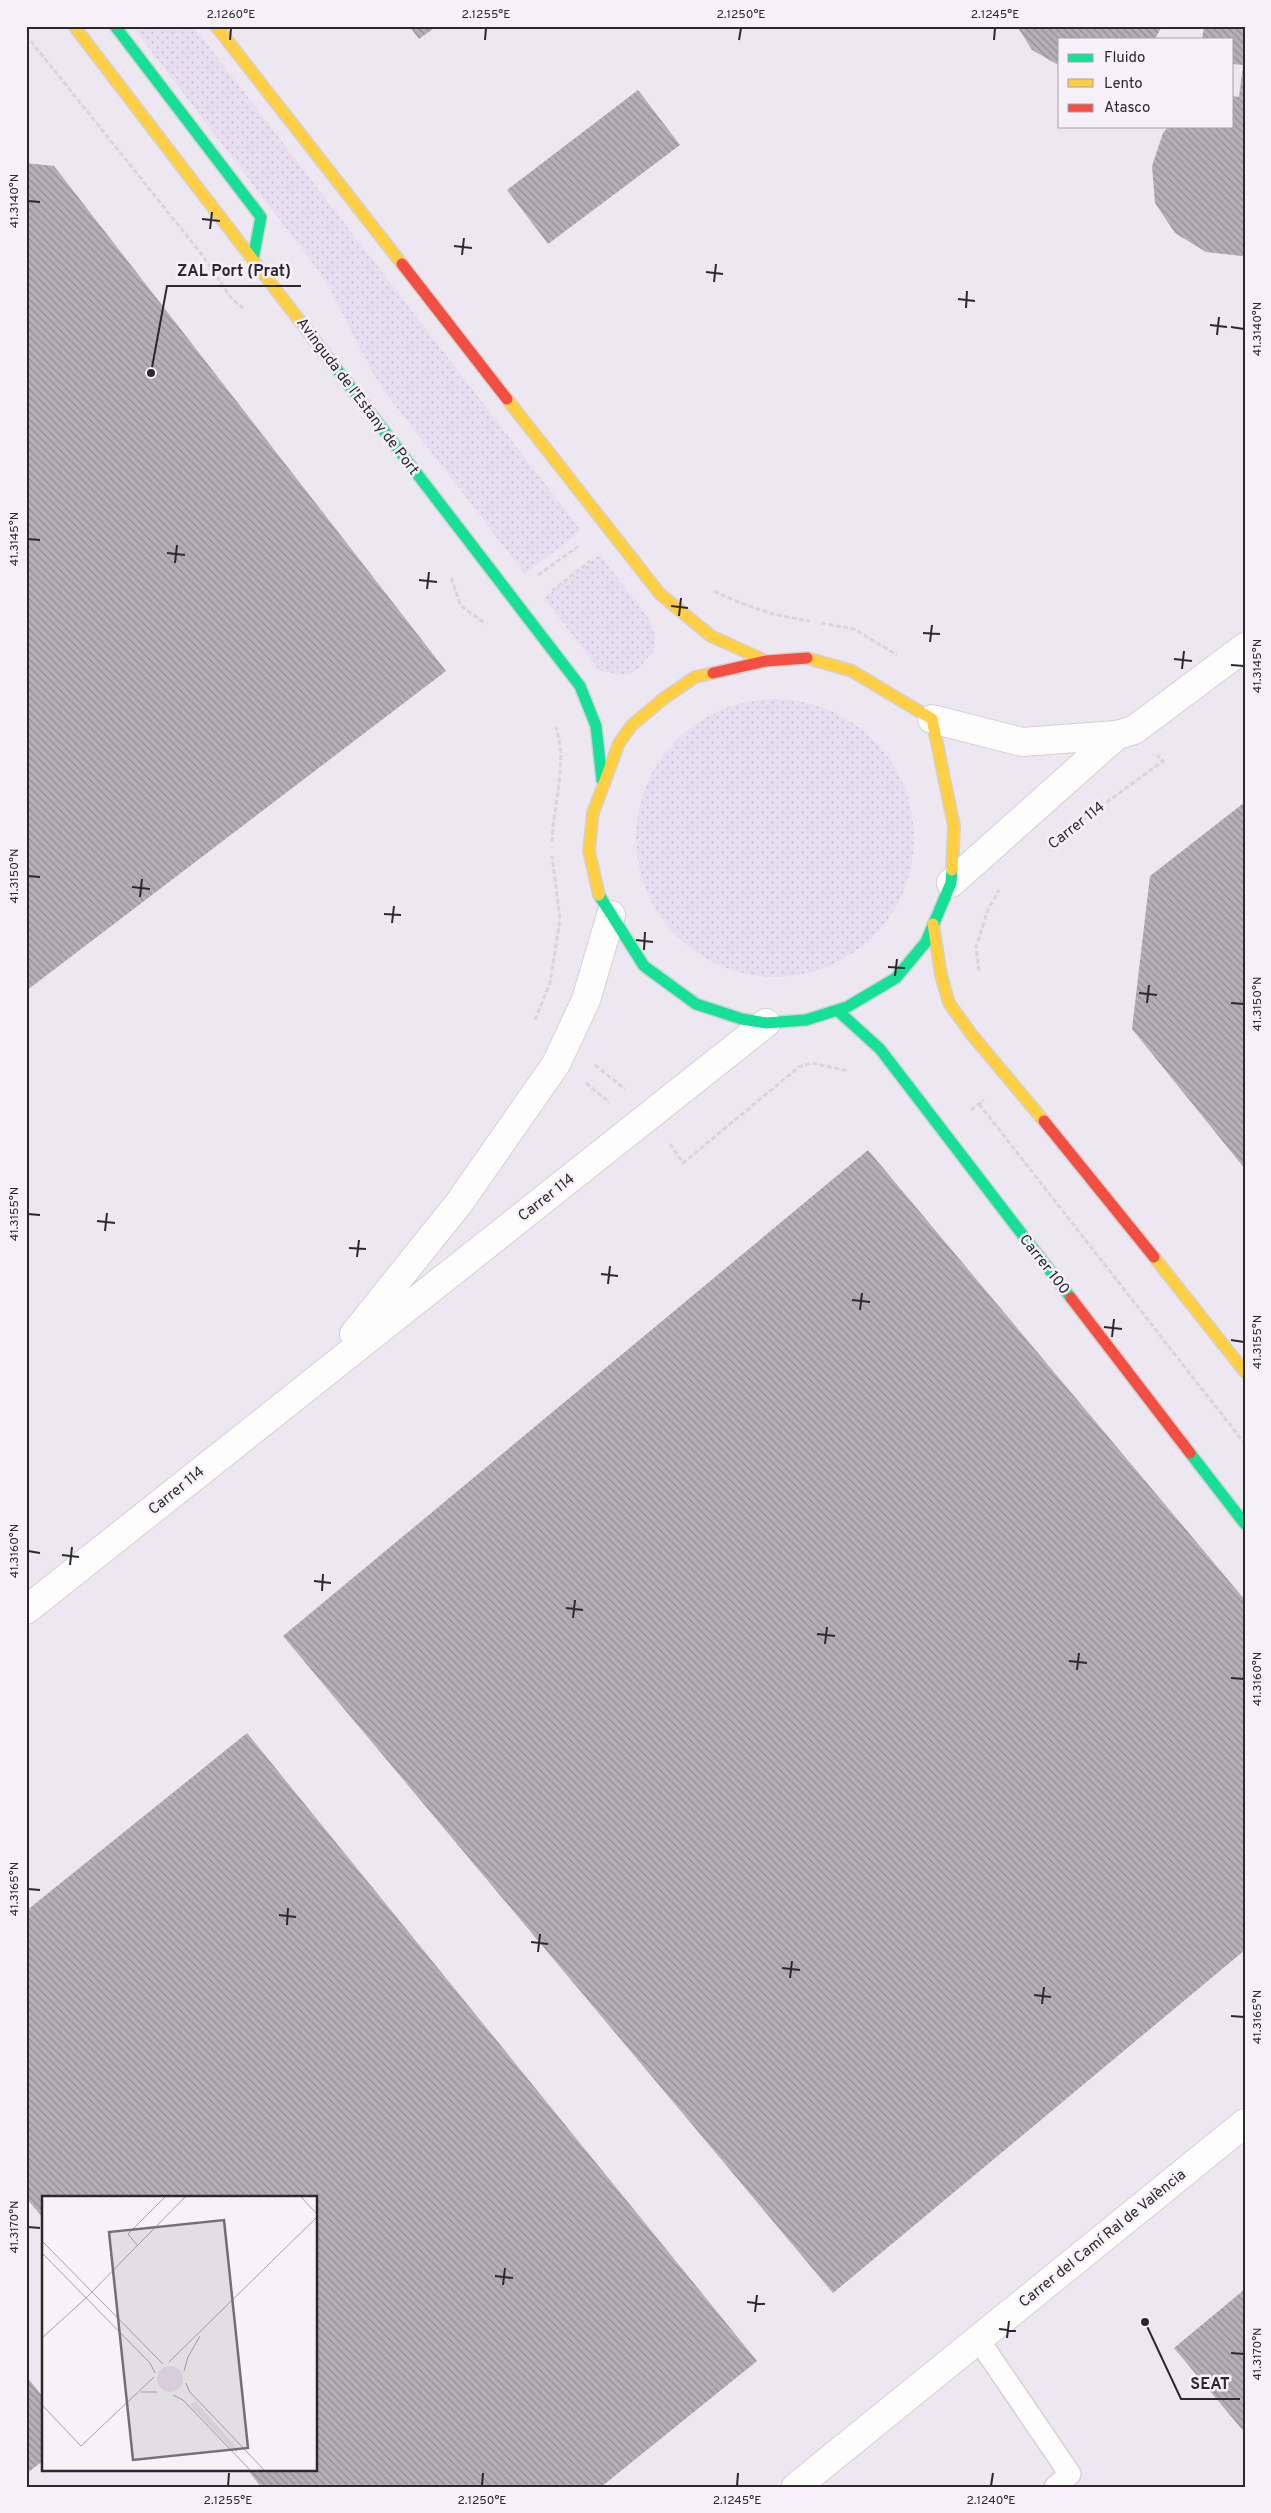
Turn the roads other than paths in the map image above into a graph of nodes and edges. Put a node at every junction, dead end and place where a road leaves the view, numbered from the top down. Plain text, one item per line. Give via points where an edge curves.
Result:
1 (74, 26) edge
2 (114, 26) edge
3 (216, 26) edge
4 (253, 259) junction
5 (1245, 647) edge
6 (766, 661) junction
7 (932, 719) junction
8 (1117, 735) junction
9 (603, 784) junction
10 (951, 883) junction
11 (611, 914) junction
12 (933, 924) junction
13 (837, 1010) junction
14 (756, 1031) junction
15 (326, 1371) junction
16 (1245, 1372) edge
17 (1245, 1524) edge
18 (26, 1610) edge
19 (1245, 2123) edge
20 (978, 2339) junction
21 (796, 2487) edge
22 (1054, 2487) edge

1 - 4 street, Avinguda de l'Estany de Port
2 - 4 street via 261,217
3 - 6 street via 660,594 711,636
4 - 9 street, Avinguda de l'Estany de Port via 580,686 596,726
5 - 8 street via 1134,730
6 - 7 street via 807,658 852,671
6 - 9 street via 695,677 663,698 632,725 619,742
7 - 8 street via 1022,742
7 - 10 street via 954,826
8 - 10 street
9 - 11 street via 593,813 589,852 598,894
10 - 12 street
11 - 14 street via 644,966 696,1004 742,1020
11 - 15 street, Carrer 114 via 586,1000 556,1064 459,1203
12 - 13 street via 926,942 896,978
12 - 16 street via 941,975 953,1009
13 - 14 street
13 - 17 street, Carrer 100 via 880,1049
14 - 15 street, Carrer 114
15 - 18 street, Carrer 114
19 - 20 street, Carrer del Camí Ral de València
20 - 21 street, Carrer del Camí Ral de València
20 - 22 lane via 1070,2474

